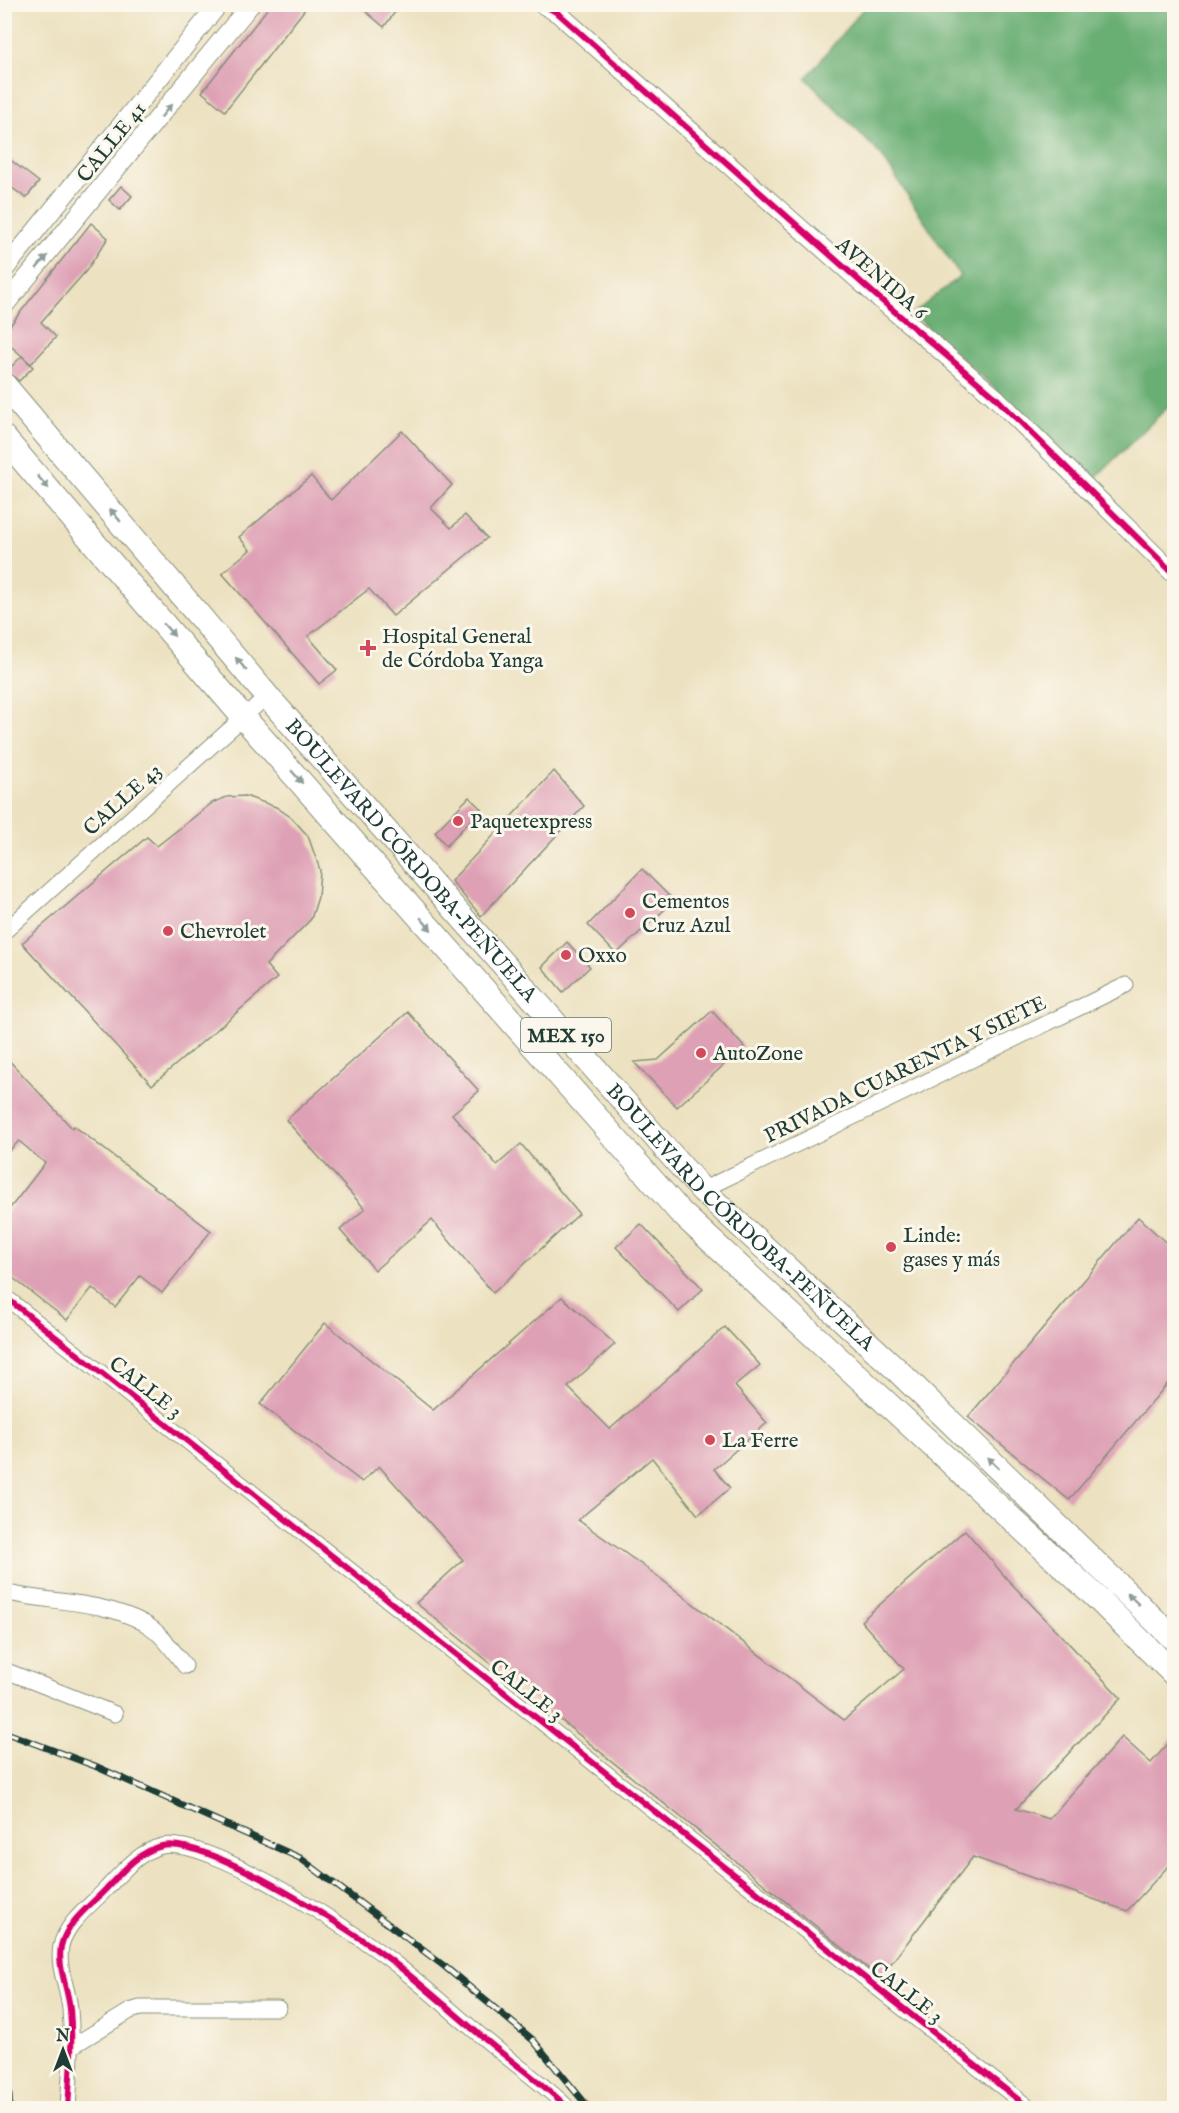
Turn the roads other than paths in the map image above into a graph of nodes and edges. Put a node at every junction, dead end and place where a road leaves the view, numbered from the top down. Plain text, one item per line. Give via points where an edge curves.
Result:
1 (219, 4) edge
2 (542, 4) edge
3 (243, 7) edge
4 (557, 9) edge
5 (78, 182) junction
6 (95, 198) junction
7 (4, 270) edge
8 (4, 306) edge
9 (4, 385) edge
10 (4, 438) edge
11 (1174, 574) edge
12 (267, 696) junction
13 (244, 717) junction
14 (4, 932) edge
15 (1126, 985) dead end
16 (702, 1190) junction
17 (680, 1212) junction
18 (4, 1296) edge
19 (4, 1592) edge
20 (1174, 1639) edge
21 (185, 1666) dead end
22 (4, 1670) edge
23 (1174, 1674) edge
24 (115, 1714) dead end
25 (278, 2008) dead end
26 (71, 2047) junction
27 (68, 2109) edge
28 (568, 2109) edge
29 (1029, 2109) edge

1 - 5 street, CALLE 41
2 - 4 street, AVENIDA 6
6 -> 3 street, CALLE 41
4 - 11 street, AVENIDA 6 via 994,397
5 - 6 street
5 - 7 street, CALLE 41
8 -> 6 street, CALLE 41
12 -> 9 main road, BOULEVARD CÓRDOBA-PEÑUELA / MEX 150
10 -> 13 main road, BOULEVARD CÓRDOBA-PEÑUELA / MEX 150
12 - 13 street, CALLE 43
12 - 16 main road, BOULEVARD CÓRDOBA-PEÑUELA / MEX 150
13 - 14 street, CALLE 43
13 -> 17 main road, BOULEVARD CÓRDOBA-PEÑUELA / MEX 150
15 - 16 street, PRIVADA CUARENTA Y SIETE
16 - 17 main road
20 -> 16 main road, BOULEVARD CÓRDOBA-PEÑUELA / MEX 150 via 896,1369
17 - 23 main road, BOULEVARD CÓRDOBA-PEÑUELA / MEX 150 via 1093,1594
18 - 29 street, CALLE 3
19 - 21 street via 122,1613 146,1624
22 - 24 street
25 - 26 street via 140,2008
26 - 27 street
26 - 28 street via 70,2008 61,1966 68,1929 146,1852 164,1846 197,1850 227,1861 361,1939 398,1965

